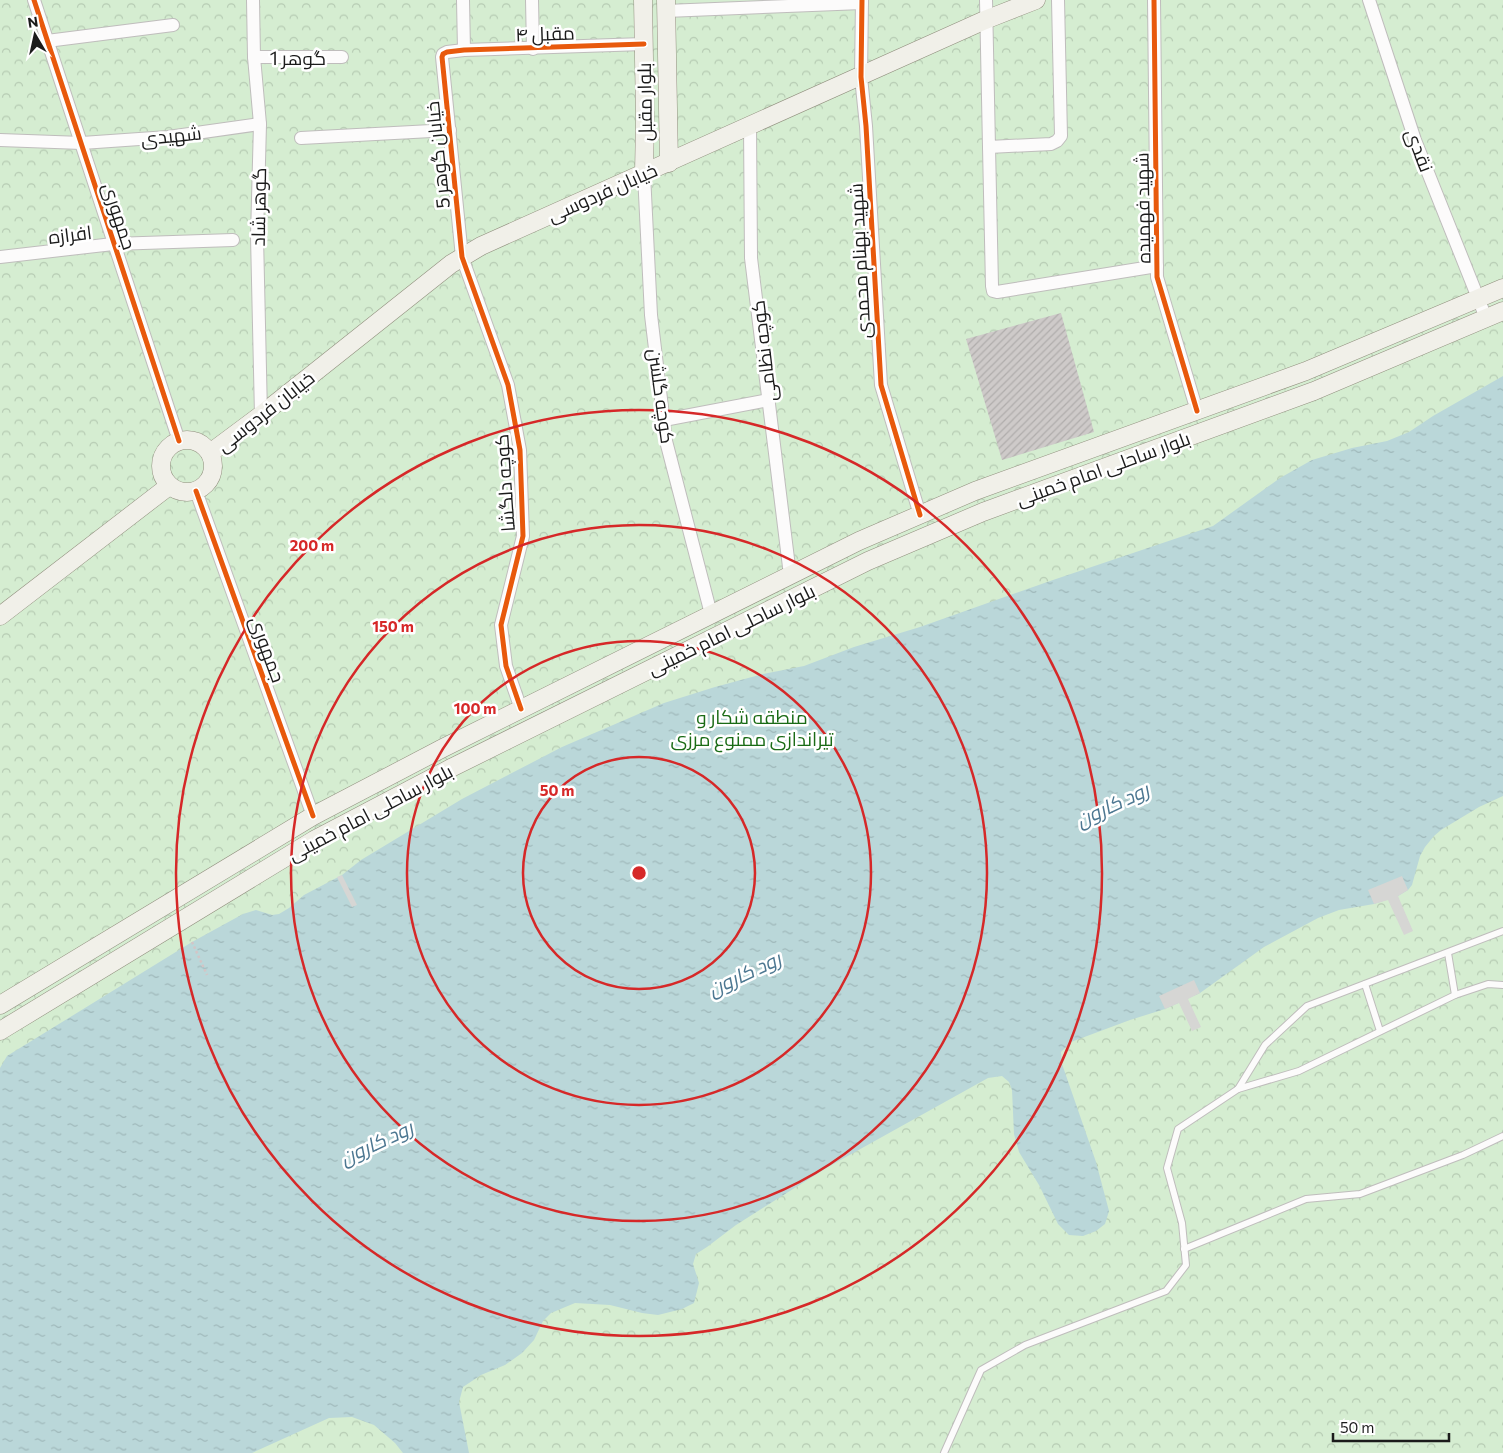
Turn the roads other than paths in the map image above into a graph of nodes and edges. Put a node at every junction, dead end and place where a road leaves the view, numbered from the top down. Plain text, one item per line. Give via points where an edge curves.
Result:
1 (34, 0) edge
2 (253, 0) edge
3 (463, 0) edge
4 (532, 0) edge
5 (643, 0) edge
6 (986, 0) edge
7 (1036, 0) edge
8 (1058, 0) edge
9 (1154, 0) edge
10 (1369, 0) edge
11 (862, 2) edge
12 (666, 5) edge
13 (985, 20) junction
14 (173, 25) dead end
15 (47, 41) junction
16 (644, 44) junction
17 (533, 49) junction
18 (464, 50) junction
19 (447, 52) joint
20 (254, 57) junction
21 (342, 57) dead end
22 (860, 77) junction
23 (260, 124) junction
24 (750, 126) junction
25 (450, 130) junction
26 (300, 138) dead end
27 (0, 140) edge
28 (82, 143) junction
29 (988, 146) junction
30 (668, 163) junction
31 (644, 174) junction
32 (233, 240) dead end
33 (113, 244) junction
34 (0, 257) edge
35 (462, 257) junction
36 (1157, 266) junction
37 (1503, 288) edge
38 (1479, 298) junction
39 (1503, 311) edge
40 (1486, 318) junction
41 (768, 400) junction
42 (1197, 410) junction
43 (261, 415) junction
44 (664, 420) junction
45 (179, 441) junction
46 (210, 453) junction
47 (169, 486) junction
48 (196, 491) junction
49 (920, 515) junction
50 (790, 575) junction
51 (711, 614) junction
52 (0, 616) edge
53 (521, 709) junction
54 (312, 816) junction
55 (320, 837) junction
56 (1503, 931) edge
57 (1448, 953) junction
58 (1366, 984) junction
59 (1503, 985) edge
60 (1455, 995) junction
61 (0, 1005) edge
62 (0, 1031) edge
63 (1380, 1032) junction
64 (1238, 1089) junction
65 (1503, 1136) edge
66 (1184, 1249) junction
67 (944, 1453) edge

1 - 15 street, جمهوری
2 - 20 street, گوهر شاد
3 - 18 street
4 - 17 street
5 - 16 main road, بلوار مقبل
6 - 13 street
7 - 13 main road, خیابان فردوسی
8 - 29 street via 1062,136 1051,144
9 - 36 street, شهید فهمیده
10 - 38 street, نقدی via 1415,140
11 - 12 street
11 - 22 street, شهید بهنام محمدی
12 - 30 main road, بلوار مقبل
13 - 22 main road, خیابان فردوسی
13 - 29 street
14 - 15 street
15 - 28 street, جمهوری
16 - 17 street, مقبل ۴
16 - 31 main road, بلوار مقبل
17 - 18 street, مقبل ۴
18 - 19 street, مقبل ۴
19 - 25 street, خیابان گوهر 5 via 442,58
20 - 21 street, گوهر 1
20 - 23 street, گوهر شاد
22 - 24 main road, خیابان فردوسی
22 - 49 street, شهید بهنام محمدی via 866,126 881,385
23 - 28 street, شهیدی via 168,137
23 - 43 street, گوهر شاد via 257,236
24 - 30 main road, خیابان فردوسی
24 - 41 street, کوچه نظامی via 751,258
25 - 26 street
25 - 35 street, خیابان گوهر 5
27 - 28 street, شهیدی
28 - 33 street, جمهوری
29 - 36 street via 993,291
30 - 31 main road, خیابان فردوسی
31 - 35 main road, خیابان فردوسی
31 - 44 street, کوچه گلشن via 652,315
32 - 33 street, افرازه
33 - 34 street, افرازه
33 - 45 street, جمهوری
35 - 43 main road, خیابان فردوسی
35 - 53 street, کوچه دلگشا via 508,385 520,450 523,536 501,624 506,666
36 - 42 street, شهید فهمیده via 1157,277
37 - 38 main road, بلوار ساحلی امام خمینی
38 - 40 street, نقدی
38 - 42 main road, بلوار ساحلی امام خمینی via 1306,371
39 - 40 main road, بلوار ساحلی امام خمینی
40 - 55 main road, بلوار ساحلی امام خمینی via 1314,391 984,512 868,561 453,767
41 - 44 street
41 - 50 street, کوچه نظامی
42 - 49 main road, بلوار ساحلی امام خمینی via 975,491
43 - 46 main road, خیابان فردوسی
44 - 51 street, کوچه گلشن via 666,441
45 - 46 main road via 197,441
45 - 47 main road via 166,450 160,464 160,473
46 - 48 main road via 213,471 210,479
47 - 48 main road via 182,492
47 - 52 main road
48 - 54 street, جمهوری
49 - 50 main road, بلوار ساحلی امام خمینی
50 - 51 main road, بلوار ساحلی امام خمینی
51 - 53 main road, بلوار ساحلی امام خمینی
53 - 54 main road, بلوار ساحلی امام خمینی
54 - 55 main road
54 - 61 main road, بلوار ساحلی امام خمینی
55 - 62 main road, بلوار ساحلی امام خمینی
56 - 57 lane
57 - 58 lane
57 - 60 lane
58 - 63 lane
58 - 64 lane via 1307,1006 1265,1045
59 - 60 lane via 1488,984
60 - 63 lane
63 - 64 lane via 1299,1070
64 - 66 lane via 1178,1129 1167,1168 1182,1223
65 - 66 lane via 1463,1155 1360,1194 1306,1199
66 - 67 lane via 1186,1265 1166,1291 1025,1345 982,1370

